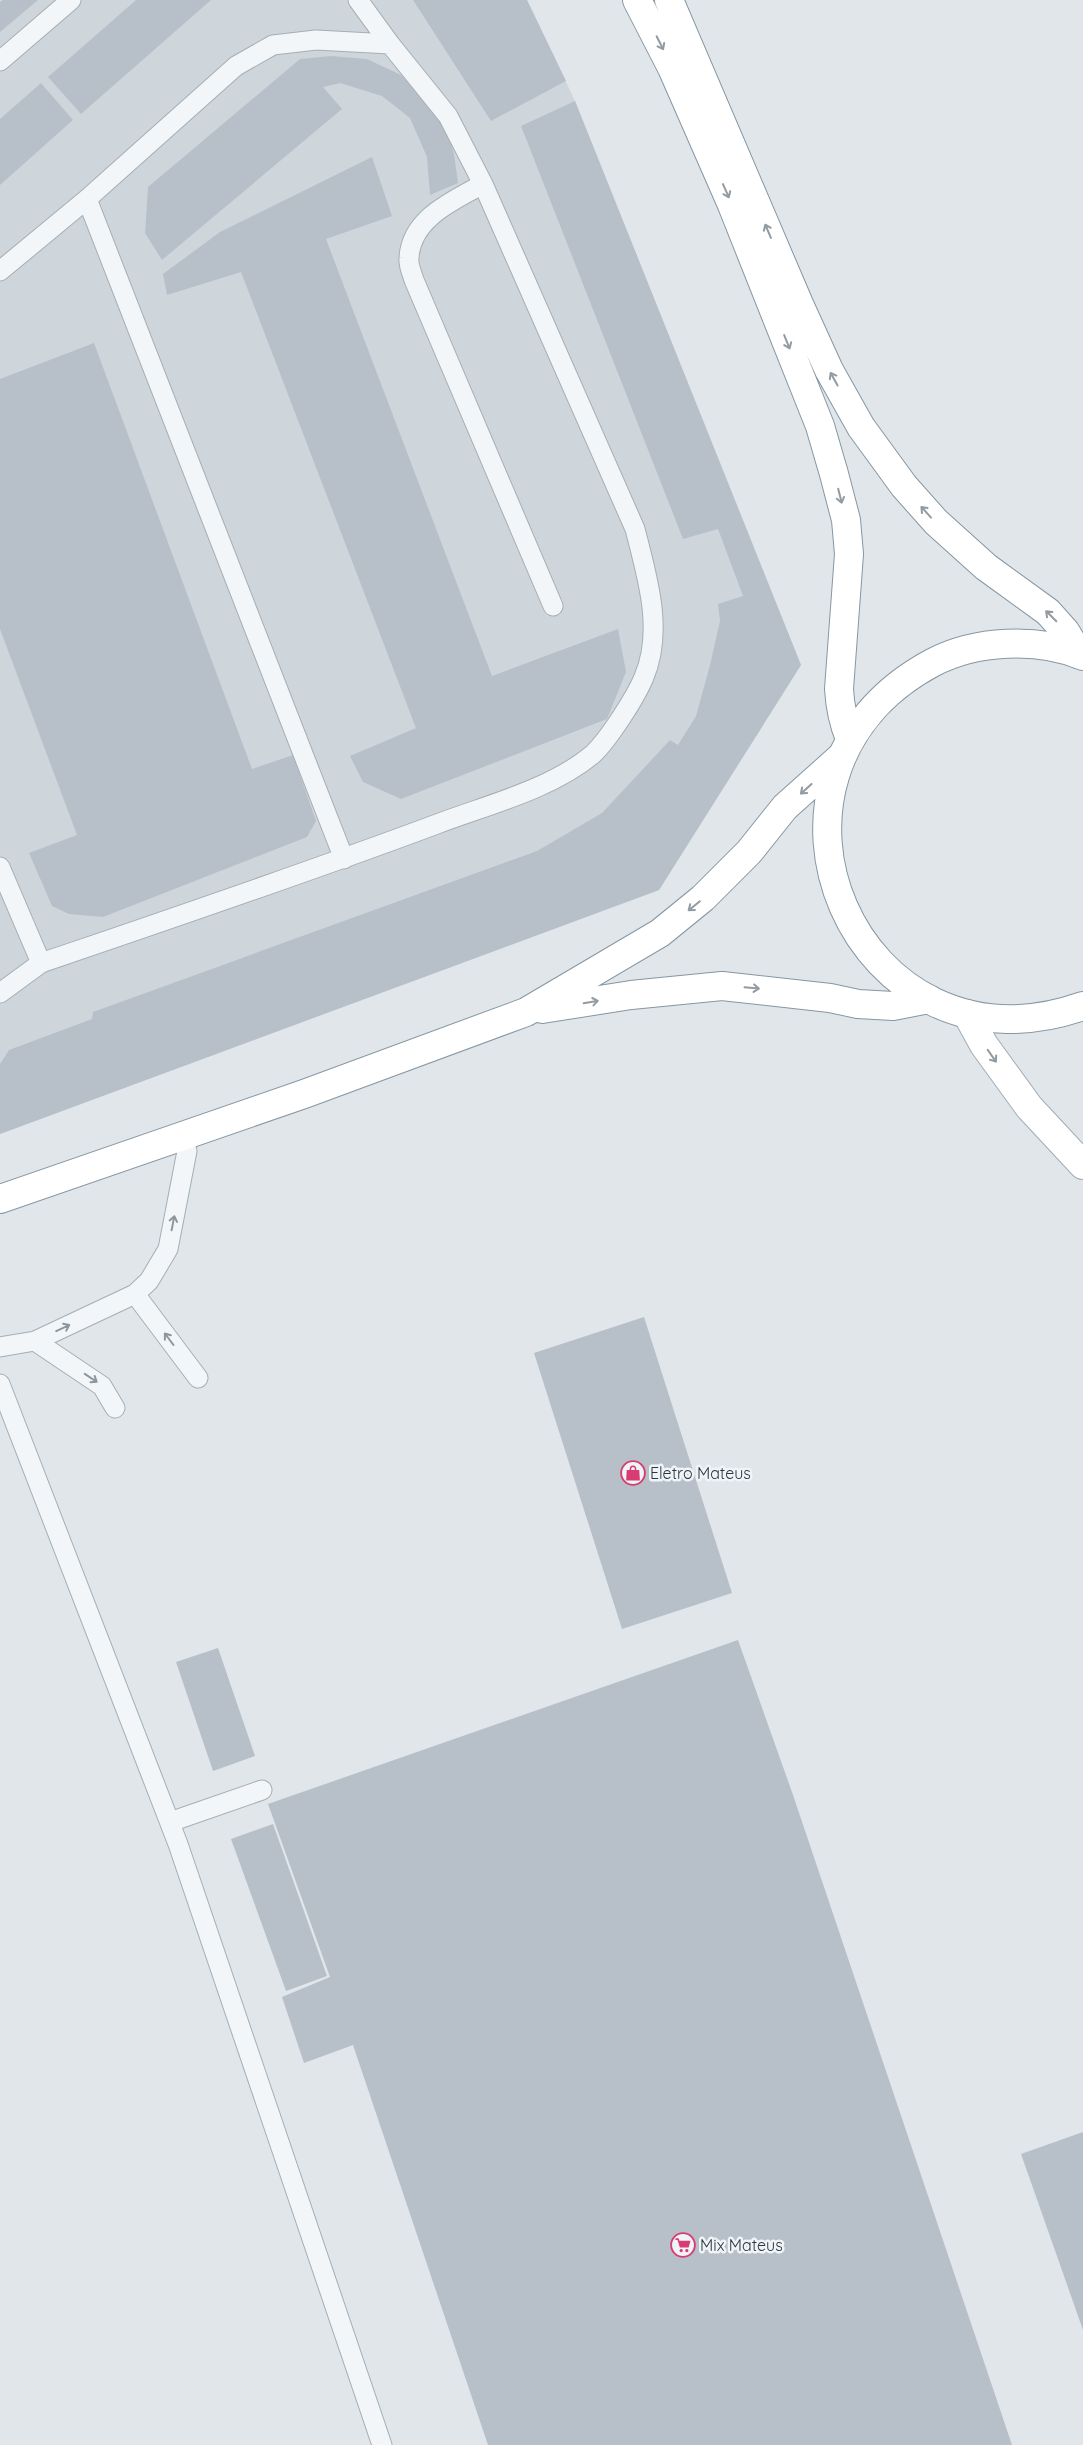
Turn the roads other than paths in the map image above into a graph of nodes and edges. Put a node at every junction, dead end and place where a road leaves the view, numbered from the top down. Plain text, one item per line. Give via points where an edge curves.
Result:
1 (71, 0) edge
2 (358, 0) edge
3 (637, 0) edge
4 (669, 0) edge
5 (390, 44) junction
6 (0, 61) edge
7 (483, 184) junction
8 (87, 199) junction
9 (0, 271) edge
10 (552, 606) dead end
11 (1082, 655) edge
12 (846, 747) junction
13 (344, 859) junction
14 (0, 867) edge
15 (41, 963) junction
16 (0, 993) edge
17 (929, 999) junction
18 (1083, 1006) edge
19 (526, 1012) junction
20 (967, 1014) junction
21 (184, 1135) junction
22 (1083, 1165) edge
23 (0, 1200) edge
24 (135, 1294) junction
25 (35, 1341) junction
26 (0, 1347) edge
27 (198, 1378) dead end
28 (0, 1384) edge
29 (115, 1408) dead end
30 (262, 1790) dead end
31 (170, 1822) junction
32 (382, 2445) edge

1 - 6 lane
2 - 5 lane
3 -> 12 main road via 672,68 732,205 820,426 834,474 846,520 849,554 839,689
11 -> 4 main road via 1048,612 986,567 936,522 904,486 861,428 829,370 799,304
5 - 7 lane via 448,116
5 - 8 lane via 316,40 273,45 236,66
7 - 10 lane via 438,209 421,226 412,240 408,259 414,280
7 - 13 lane via 635,530 650,588 653,638 645,676 627,709 593,753 553,780
8 - 9 lane
8 - 13 lane
11 - 12 main road via 1030,643 987,644 946,656 908,676 876,704
12 - 17 main road via 830,795 827,835 832,876 845,914 867,948 895,978
12 -> 19 main road via 785,807 749,852 703,898 660,933
13 - 15 lane
14 - 15 lane
15 - 16 lane
19 -> 17 main road via 631,995 722,986 858,1004 894,1006
17 - 20 main road
18 - 20 main road via 1032,1019 999,1019
19 - 21 main road
20 -> 22 main road via 976,1033 1029,1107
21 - 23 main road
24 -> 21 lane via 149,1281 168,1249 187,1151
25 -> 24 lane
27 -> 24 lane
25 - 26 lane
25 -> 29 lane via 102,1386
28 - 31 lane
30 - 31 lane
31 - 32 lane

